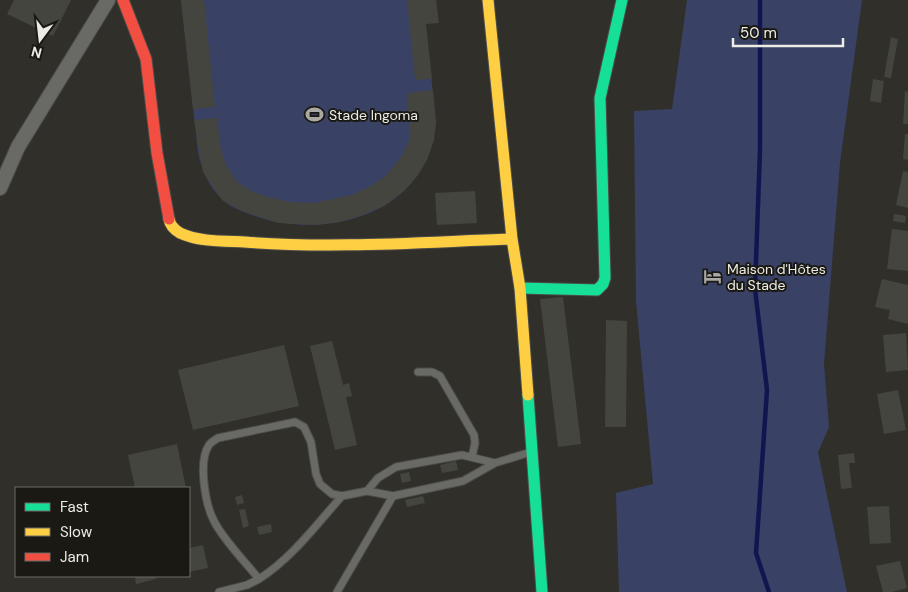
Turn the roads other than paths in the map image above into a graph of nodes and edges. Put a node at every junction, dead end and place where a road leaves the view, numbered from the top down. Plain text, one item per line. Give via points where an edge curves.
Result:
1 (108, 0) edge
2 (123, 0) edge
3 (488, 0) edge
4 (622, 0) edge
5 (0, 188) edge
6 (512, 239) junction
7 (520, 288) junction
8 (418, 372) dead end
9 (532, 452) junction
10 (472, 457) junction
11 (495, 463) junction
12 (367, 491) junction
13 (342, 496) junction
14 (393, 496) junction
15 (259, 579) junction
16 (219, 592) edge
17 (337, 592) edge
18 (542, 592) edge

1 - 5 street via 18,147
2 - 6 street via 146,59 170,224 178,232 223,240 288,244
3 - 6 street
4 - 7 street via 600,98 603,284 597,290
6 - 7 street
7 - 9 street
8 - 10 lane via 432,372 440,376 474,435
9 - 11 lane
9 - 18 street
10 - 11 lane
10 - 12 lane via 450,456 396,467 378,478
11 - 14 lane via 463,481
12 - 13 lane
12 - 14 lane
13 - 15 lane via 285,559
13 - 15 lane via 332,494 320,484 311,442 304,428 295,422 218,438 210,444 203,464 206,496 212,516
14 - 17 lane
15 - 16 lane

